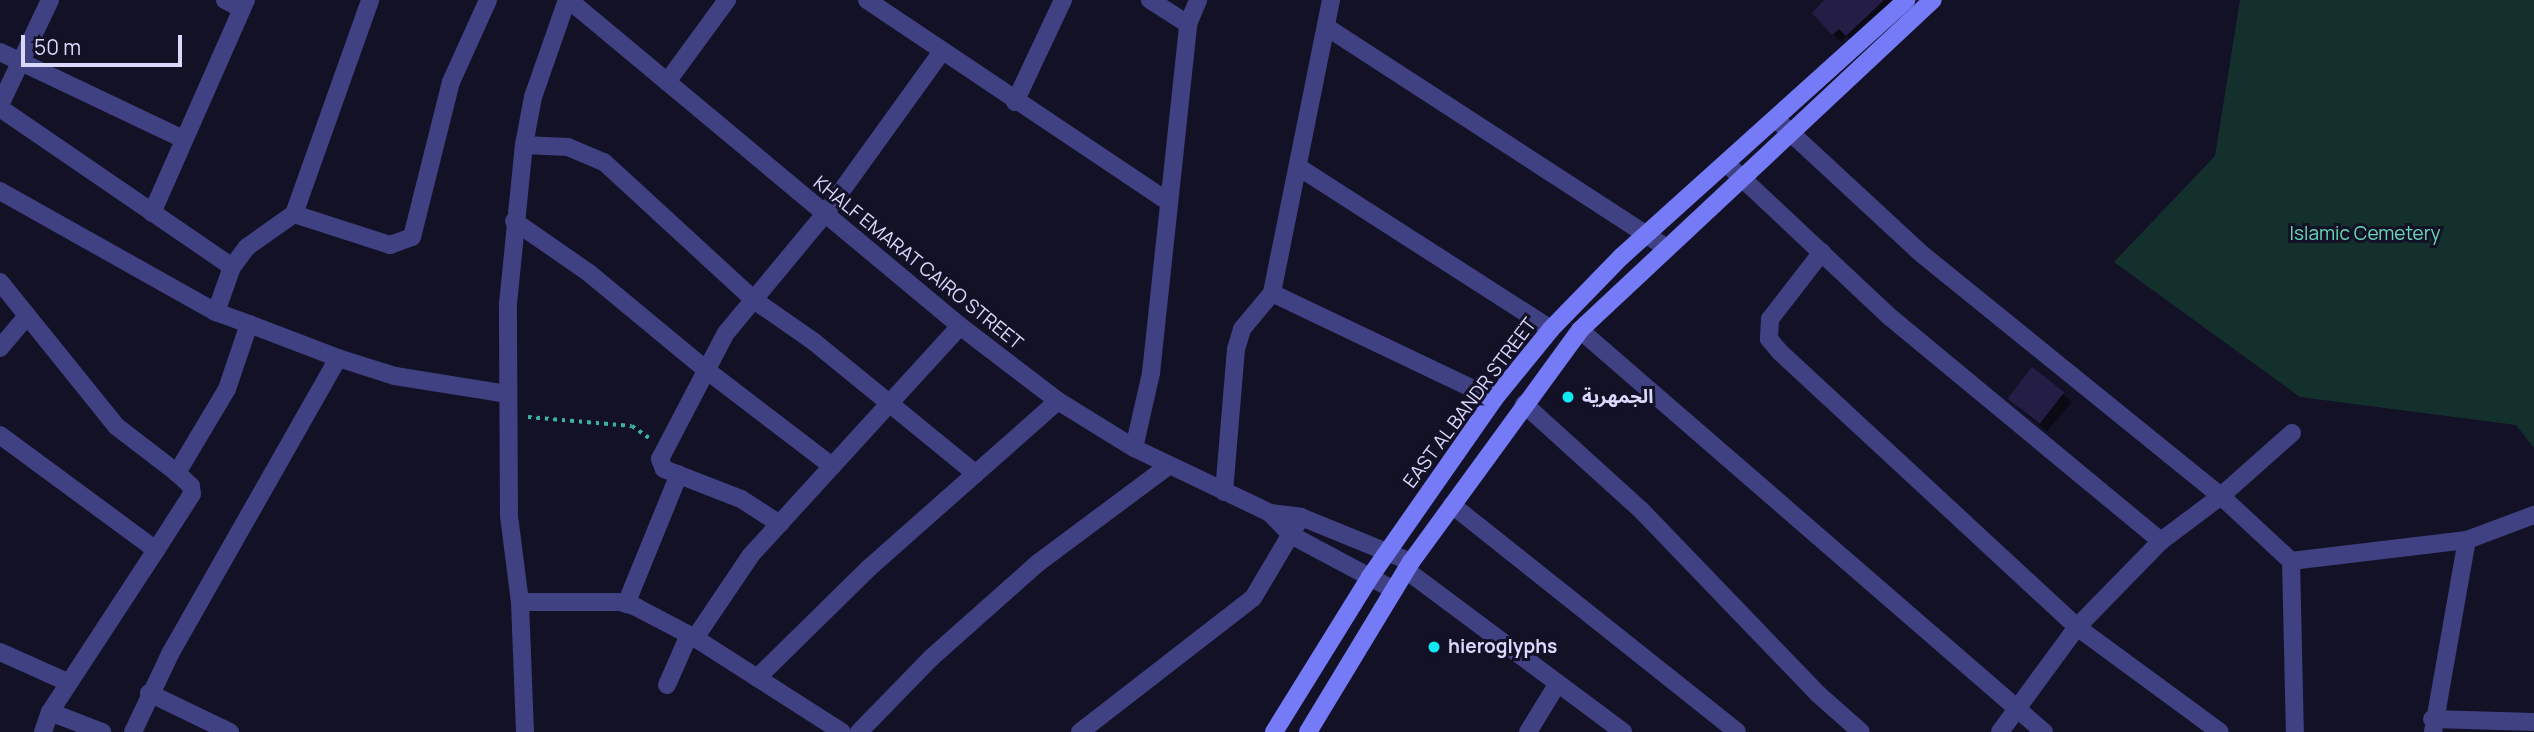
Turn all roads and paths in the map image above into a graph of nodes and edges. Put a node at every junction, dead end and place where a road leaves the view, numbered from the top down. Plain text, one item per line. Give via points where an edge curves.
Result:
1 (50, 0) edge
2 (225, 0) edge
3 (370, 0) edge
4 (488, 0) edge
5 (568, 0) edge
6 (727, 0) edge
7 (867, 0) edge
8 (1063, 0) edge
9 (1150, 0) edge
10 (1198, 0) edge
11 (1331, 0) edge
12 (1906, 0) edge
13 (1933, 0) edge
14 (244, 5) edge
15 (1188, 24) junction
16 (1328, 28) junction
17 (0, 52) edge
18 (940, 53) junction
19 (20, 61) junction
20 (667, 82) junction
21 (1015, 102) junction
22 (0, 106) edge
23 (1777, 120) junction
24 (1792, 134) junction
25 (183, 139) junction
26 (524, 145) junction
27 (1727, 164) junction
28 (1300, 168) junction
29 (1744, 180) junction
30 (0, 191) edge
31 (1169, 202) junction
32 (152, 214) junction
33 (293, 214) junction
34 (824, 215) junction
35 (514, 221) junction
36 (1646, 234) junction
37 (1667, 248) junction
38 (1822, 252) junction
39 (232, 267) junction
40 (0, 282) edge
41 (1272, 293) junction
42 (754, 300) junction
43 (216, 312) junction
44 (27, 316) junction
45 (249, 324) junction
46 (960, 326) junction
47 (1551, 329) junction
48 (1580, 330) junction
49 (0, 348) edge
50 (338, 358) junction
51 (705, 369) junction
52 (507, 394) junction
53 (1494, 399) junction
54 (1058, 401) junction
55 (886, 403) junction
56 (1524, 404) junction
57 (507, 414) junction
58 (2292, 433) dead end
59 (0, 435) edge
60 (1134, 448) junction
61 (665, 449) junction
62 (832, 466) junction
63 (1168, 466) junction
64 (177, 473) junction
65 (679, 474) junction
66 (976, 474) junction
67 (1224, 492) junction
68 (2221, 496) junction
69 (1451, 506) junction
70 (1270, 513) junction
71 (2534, 515) edge
72 (1301, 517) junction
73 (780, 524) junction
74 (1291, 535) junction
75 (2467, 540) junction
76 (2161, 541) junction
77 (156, 550) junction
78 (1387, 552) junction
79 (2291, 561) junction
80 (1409, 566) junction
81 (1370, 577) junction
82 (1394, 590) junction
83 (520, 601) junction
84 (626, 604) junction
85 (2077, 626) junction
86 (692, 637) junction
87 (0, 652) edge
88 (757, 678) junction
89 (67, 681) junction
90 (1558, 683) junction
91 (667, 685) dead end
92 (149, 693) junction
93 (2015, 711) junction
94 (50, 712) junction
95 (2534, 722) edge
96 (817, 725) edge
97 (2432, 726) edge
98 (43, 732) edge
99 (102, 732) edge
100 (133, 732) edge
101 (230, 732) edge
102 (525, 732) edge
103 (842, 732) edge
104 (859, 732) edge
105 (1080, 732) edge
106 (1273, 732) edge
107 (1308, 732) edge
108 (1528, 732) edge
109 (1623, 732) edge
110 (1737, 732) edge
111 (1861, 732) edge
112 (2000, 732) edge
113 (2043, 732) edge
114 (2220, 732) edge
115 (2295, 732) edge

1 - 19 street
2 - 14 street
3 - 33 street
4 - 33 street via 451,82 412,237 390,245
5 - 20 street, KHALF EMARAT CAIRO STREET
5 - 26 street via 533,97
6 - 20 street
7 - 18 street
8 - 21 street
9 - 15 street
10 - 15 street
11 - 16 street
12 - 23 main road, EAST AL BANDR STREET
13 - 24 main road
14 - 25 street
15 - 31 street
16 - 28 street
16 - 36 street
17 - 19 street
18 - 21 street
18 - 34 street
19 - 22 street
19 - 25 street
20 - 34 street, KHALF EMARAT CAIRO STREET
21 - 31 street
22 - 32 street
23 - 24 street
23 - 27 main road, EAST AL BANDR STREET
24 - 29 main road
24 - 68 street via 1923,255
25 - 32 street
26 - 35 street
26 - 42 street via 568,147 604,162
27 - 29 street
27 - 36 main road, EAST AL BANDR STREET
28 - 41 street
28 - 47 street
29 - 37 main road
29 - 38 street
30 - 43 street
31 - 60 street via 1151,373
32 - 39 street
33 - 39 street via 256,238
34 - 42 street
34 - 46 street, KHALF EMARAT CAIRO STREET
35 - 51 street via 589,273
35 - 52 street
36 - 37 street
36 - 47 main road, EAST AL BANDR STREET
37 - 48 main road
38 - 76 street via 1890,317
38 - 85 street via 1778,306 1766,329 1769,340 1859,429
39 - 43 street
40 - 44 street
41 - 53 street
41 - 67 street via 1242,329 1236,349
42 - 51 street via 726,333
42 - 55 street via 813,341
43 - 45 street
44 - 49 street
44 - 64 street via 116,426
45 - 50 street
45 - 64 street via 227,390
46 - 54 street, KHALF EMARAT CAIRO STREET
46 - 55 street
47 - 53 main road, EAST AL BANDR STREET
48 - 56 main road
48 - 93 street
50 - 52 street via 417,381
50 - 92 street
51 - 61 street
51 - 62 street
52 - 57 street
53 - 78 main road, EAST AL BANDR STREET
54 - 60 street, KHALF EMARAT CAIRO STREET
54 - 66 street
55 - 62 street
55 - 66 street
56 - 69 main road
56 - 111 street via 1641,510 1818,694
57 - 61 path via 632,426
57 - 83 street via 509,516
58 - 68 street
59 - 77 street
60 - 63 street, KHALF EMARAT CAIRO STREET
61 - 65 street via 660,464
62 - 73 street
63 - 67 street, KHALF EMARAT CAIRO STREET
63 - 104 street via 1038,563 931,658
64 - 77 street via 191,486 192,494
65 - 73 street via 741,499
65 - 84 street
66 - 88 street via 869,568
67 - 70 street, KHALF EMARAT CAIRO STREET
68 - 76 street
68 - 79 street
69 - 80 main road
69 - 110 street
70 - 72 street, KHALF EMARAT CAIRO STREET
70 - 74 street, KHALF EMARAT CAIRO STREET
71 - 75 street
72 - 74 street
72 - 78 street, KHALF EMARAT CAIRO STREET
73 - 86 street via 751,555
74 - 81 street, KHALF EMARAT CAIRO STREET
74 - 105 street via 1253,598
75 - 79 street
75 - 97 street via 2457,614
76 - 85 street
77 - 89 street
78 - 80 street, KHALF EMARAT CAIRO STREET
78 - 81 main road, EAST AL BANDR STREET
79 - 115 street
80 - 82 main road
80 - 90 street, KHALF EMARAT CAIRO STREET
81 - 82 street, KHALF EMARAT CAIRO STREET
81 - 106 main road, EAST AL BANDR STREET
82 - 107 main road
83 - 84 street
83 - 102 street
84 - 86 street
85 - 93 street
85 - 114 street
86 - 88 street
86 - 91 street
87 - 89 street
88 - 96 street
89 - 94 street
90 - 108 street
90 - 109 street, KHALF EMARAT CAIRO STREET
92 - 100 street
92 - 101 street
93 - 112 street
93 - 113 street
94 - 98 street
94 - 99 street
95 - 97 street
96 - 103 street

